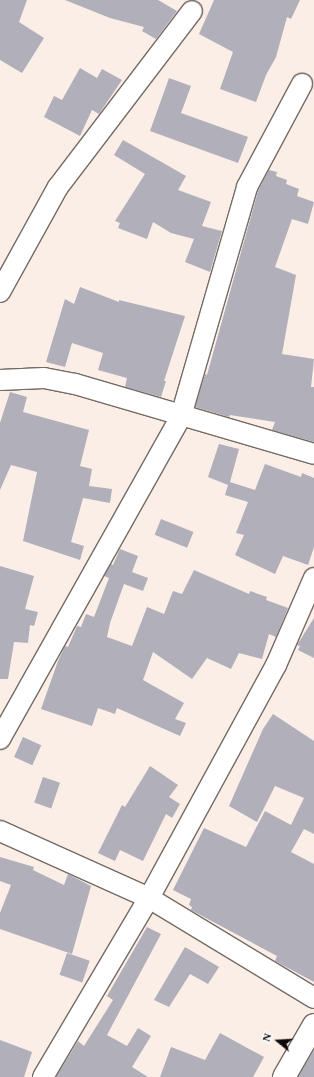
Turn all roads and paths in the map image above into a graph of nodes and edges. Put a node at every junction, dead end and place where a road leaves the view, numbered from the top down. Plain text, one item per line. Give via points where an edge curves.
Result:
1 (192, 11) dead end
2 (302, 84) dead end
3 (0, 292) edge
4 (0, 380) edge
5 (181, 416) junction
6 (314, 454) edge
7 (314, 578) edge
8 (0, 739) edge
9 (0, 831) edge
10 (149, 898) junction
11 (314, 998) edge
12 (314, 1025) edge
13 (43, 1077) edge
14 (284, 1077) edge

1 - 3 street via 58,187
2 - 5 street via 247,187
4 - 5 street via 44,378 75,384
5 - 6 street
5 - 8 street
7 - 10 street via 276,665
9 - 10 street
10 - 11 street
10 - 13 street
12 - 14 street

